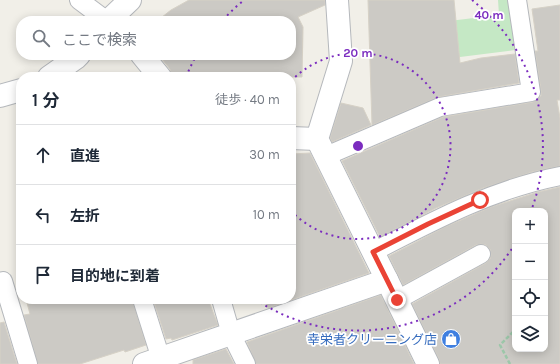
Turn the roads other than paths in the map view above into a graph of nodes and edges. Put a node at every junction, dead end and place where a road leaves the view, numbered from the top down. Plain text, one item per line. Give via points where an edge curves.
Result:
1 (79, 0) edge
2 (130, 0) edge
3 (337, 0) edge
4 (517, 0) edge
5 (104, 16) edge
6 (114, 16) edge
7 (73, 60) edge
8 (146, 60) edge
9 (56, 72) edge
10 (156, 72) edge
11 (16, 91) edge
12 (0, 96) edge
13 (296, 140) edge
14 (321, 148) junction
15 (560, 176) edge
16 (373, 252) junction
17 (481, 254) dead end
18 (387, 280) junction
19 (3, 281) dead end
20 (397, 300) junction
21 (143, 304) edge
22 (222, 304) edge
23 (232, 334) junction
24 (153, 361) edge
25 (28, 364) edge
26 (246, 364) edge
27 (428, 364) edge

1 - 5 lane
2 - 6 street
3 - 14 street via 341,61
4 - 14 lane via 531,92 440,107
7 - 9 street
8 - 10 street
11 - 12 street
13 - 14 street
14 - 16 street
15 - 16 lane via 537,180 480,200
16 - 18 street
17 - 20 lane
18 - 20 street
18 - 23 street
19 - 25 lane
20 - 27 street
21 - 24 lane
22 - 23 lane
23 - 24 street
23 - 26 lane

